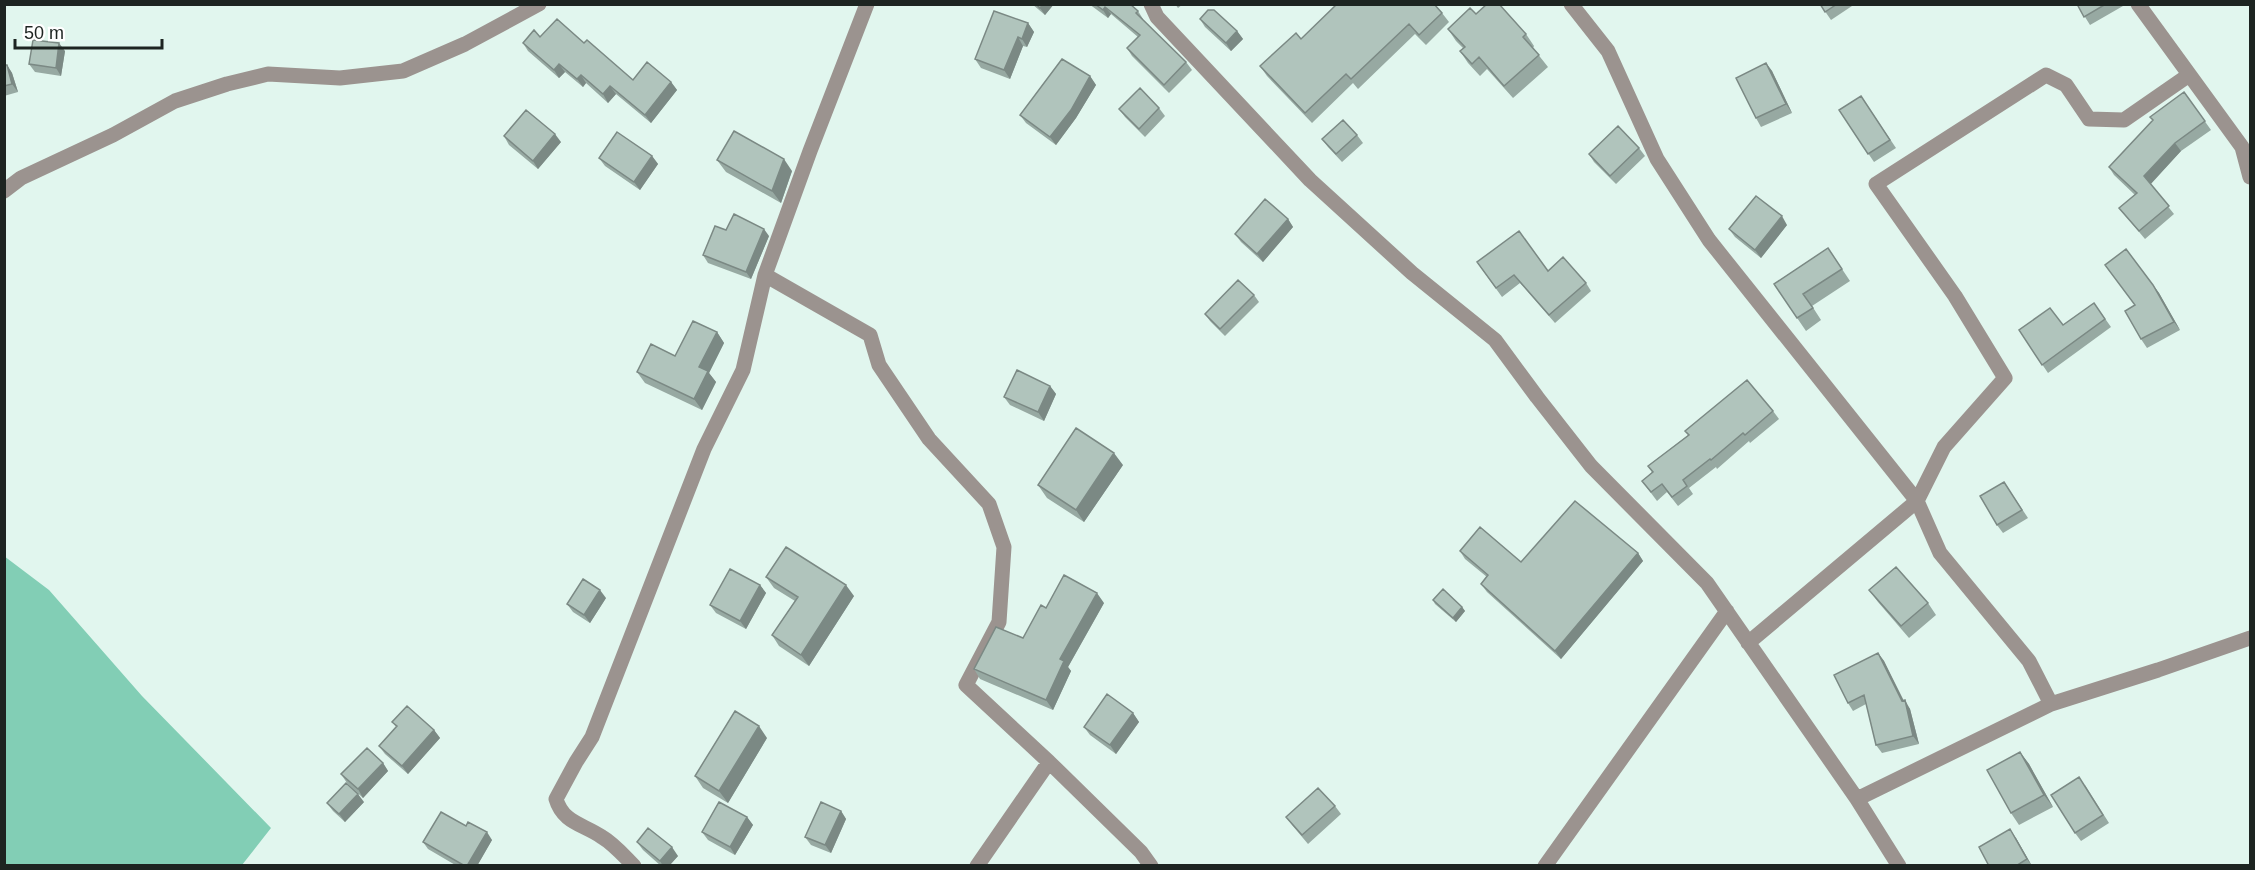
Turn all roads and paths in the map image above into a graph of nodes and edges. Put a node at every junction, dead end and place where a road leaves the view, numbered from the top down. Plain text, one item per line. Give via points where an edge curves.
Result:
1 (539, 4) edge
2 (867, 4) edge
3 (1151, 4) edge
4 (1571, 4) edge
5 (2138, 4) edge
6 (2189, 75) junction
7 (2250, 177) edge
8 (4, 191) edge
9 (765, 275) junction
10 (1917, 501) junction
11 (1726, 611) junction
12 (2250, 638) edge
13 (1748, 643) junction
14 (2051, 704) junction
15 (1048, 762) junction
16 (1857, 799) junction
17 (634, 866) edge
18 (977, 866) edge
19 (1151, 866) edge
20 (1545, 866) edge
21 (1899, 866) edge

1 - 8 street via 465,44 403,71 340,78 268,75 175,101 21,178
2 - 9 street
3 - 11 street via 1157,17 1310,180 1412,273 1495,340 1591,466 1707,584
4 - 10 street via 1608,51 1657,159 1709,240
5 - 6 street
6 - 7 street via 2242,147
6 - 10 street via 2124,120 2088,119 2066,85 2046,75 1876,184 2005,378 1944,447
9 - 15 street via 870,335 879,365 929,439 989,504 1004,547 999,622 966,686
9 - 17 street via 743,370 704,449 592,737 556,800 564,816 603,837
10 - 13 street
10 - 14 street via 1940,553 2029,661
11 - 13 street
11 - 20 street
12 - 14 street
13 - 16 street
14 - 16 street
15 - 18 street
15 - 19 street via 1142,852
16 - 21 street

